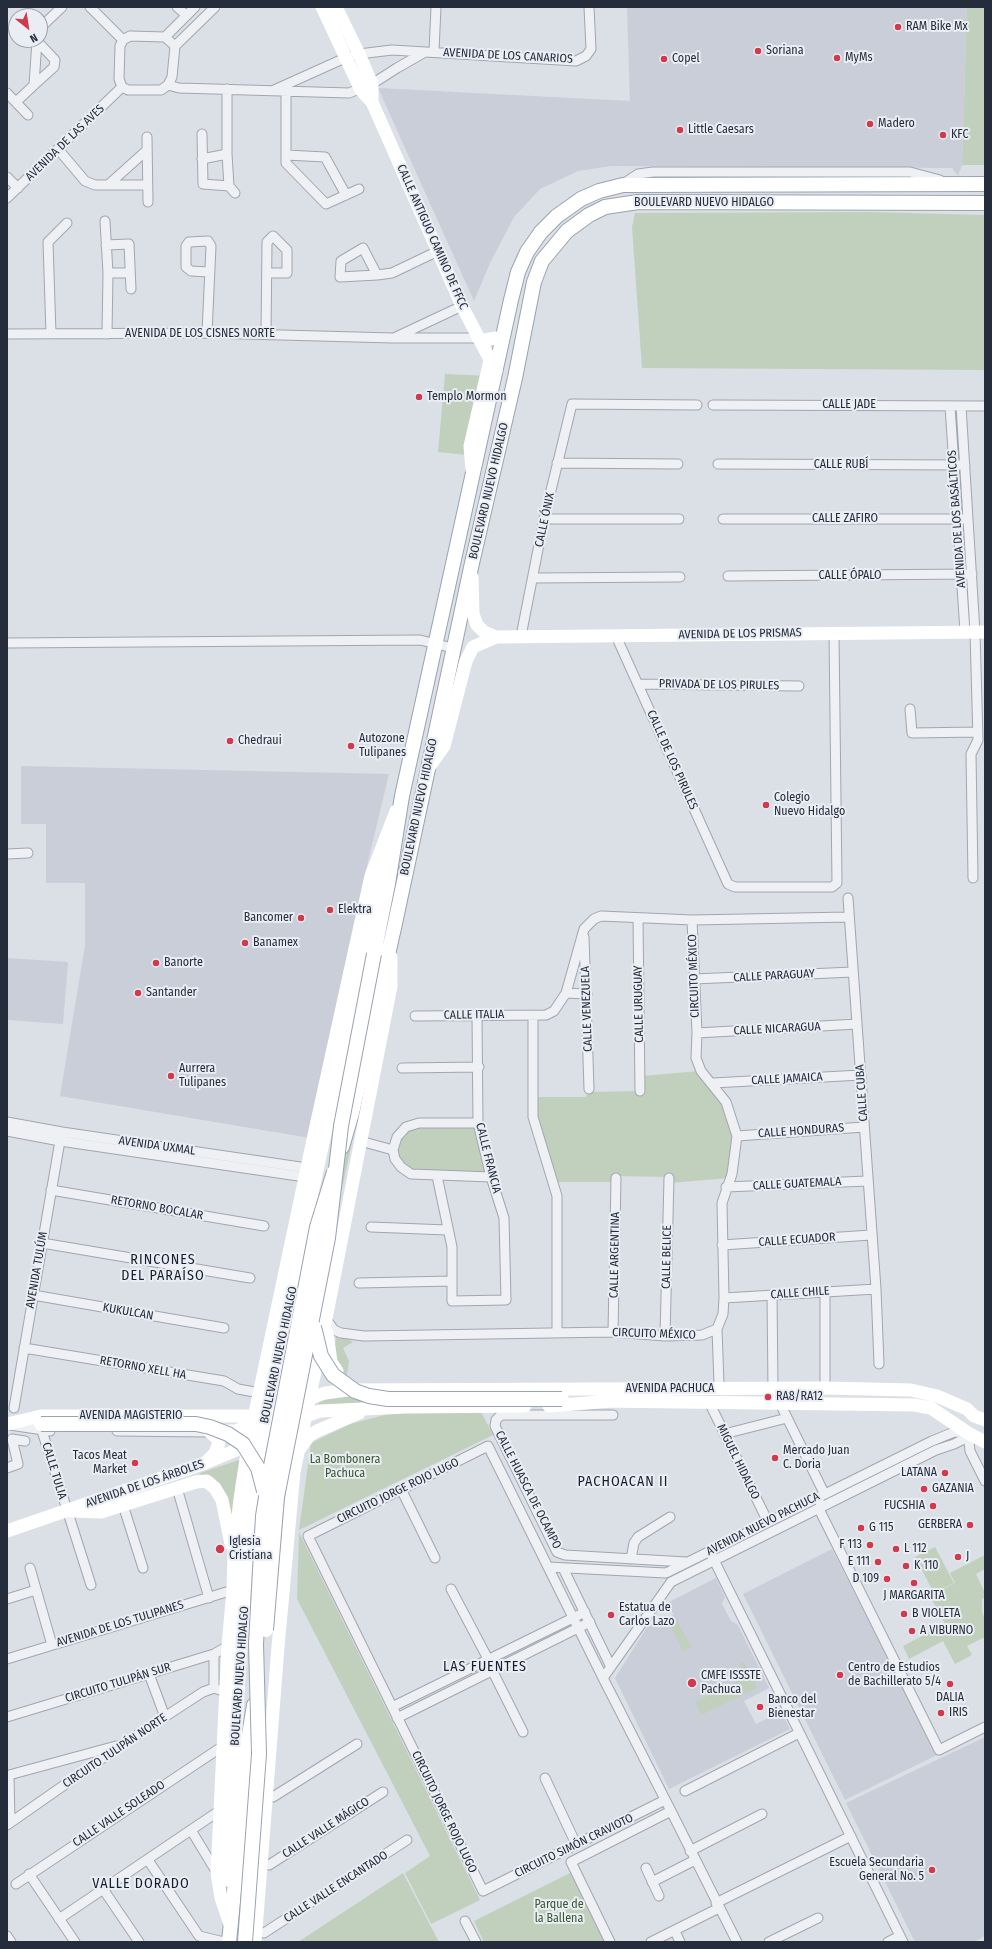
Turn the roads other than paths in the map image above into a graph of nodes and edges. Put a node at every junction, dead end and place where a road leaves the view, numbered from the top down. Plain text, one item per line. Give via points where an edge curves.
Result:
1 (62, 7) edge
2 (90, 7) edge
3 (177, 7) edge
4 (195, 7) edge
5 (215, 7) edge
6 (322, 7) edge
7 (336, 7) edge
8 (436, 7) edge
9 (589, 7) edge
10 (186, 16) junction
11 (48, 20) edge
12 (165, 36) junction
13 (123, 40) junction
14 (174, 46) junction
15 (37, 48) edge
16 (44, 48) edge
17 (392, 50) junction
18 (430, 52) junction
19 (359, 54) junction
20 (345, 58) junction
21 (397, 68) junction
22 (301, 79) junction
23 (34, 85) junction
24 (168, 85) junction
25 (122, 87) junction
26 (366, 87) junction
27 (286, 88) junction
28 (227, 89) junction
29 (306, 91) junction
30 (7, 93) edge
31 (16, 102) junction
32 (28, 115) dead end
33 (202, 134) dead end
34 (147, 137) dead end
35 (58, 149) junction
36 (147, 150) junction
37 (227, 154) junction
38 (286, 155) junction
39 (202, 159) junction
40 (7, 177) edge
41 (827, 180) junction
42 (985, 184) edge
43 (108, 185) junction
44 (146, 185) junction
45 (18, 188) junction
46 (359, 189) dead end
47 (346, 195) junction
48 (7, 198) edge
49 (148, 202) dead end
50 (827, 203) junction
51 (985, 203) edge
52 (104, 221) dead end
53 (67, 223) dead end
54 (106, 245) junction
55 (438, 251) junction
56 (209, 272) dead end
57 (108, 273) junction
58 (130, 273) junction
59 (267, 273) dead end
60 (377, 275) dead end
61 (131, 289) dead end
62 (511, 300) junction
63 (462, 306) junction
64 (423, 324) junction
65 (207, 333) junction
66 (7, 334) edge
67 (51, 334) junction
68 (107, 334) junction
69 (266, 334) junction
70 (393, 338) junction
71 (429, 338) junction
72 (478, 338) junction
73 (496, 338) junction
74 (490, 370) junction
75 (697, 405) dead end
76 (713, 405) dead end
77 (950, 406) junction
78 (961, 406) junction
79 (985, 406) edge
80 (495, 461) junction
81 (557, 463) junction
82 (678, 464) dead end
83 (718, 464) dead end
84 (954, 465) junction
85 (965, 465) junction
86 (544, 519) junction
87 (679, 519) dead end
88 (723, 519) dead end
89 (957, 519) junction
90 (968, 519) junction
91 (472, 563) junction
92 (972, 574) junction
93 (961, 575) junction
94 (728, 576) dead end
95 (680, 577) dead end
96 (533, 578) junction
97 (975, 632) edge
98 (834, 634) junction
99 (521, 636) junction
100 (616, 636) junction
101 (496, 637) junction
102 (7, 643) edge
103 (435, 644) junction
104 (454, 648) junction
105 (638, 684) junction
106 (799, 686) dead end
107 (910, 709) dead end
108 (978, 732) junction
109 (427, 770) junction
110 (402, 796) junction
111 (28, 853) dead end
112 (7, 854) edge
113 (973, 878) dead end
114 (848, 898) dead end
115 (849, 917) junction
116 (638, 918) junction
117 (692, 920) junction
118 (584, 929) junction
119 (391, 941) junction
120 (853, 972) junction
121 (694, 980) junction
122 (566, 993) junction
123 (587, 994) junction
124 (477, 1015) junction
125 (533, 1015) junction
126 (415, 1016) dead end
127 (857, 1024) junction
128 (696, 1033) junction
129 (479, 1067) junction
130 (402, 1068) dead end
131 (861, 1075) junction
132 (712, 1084) junction
133 (588, 1089) dead end
134 (640, 1091) dead end
135 (478, 1123) junction
136 (7, 1125) edge
137 (864, 1127) junction
138 (61, 1136) junction
139 (737, 1136) junction
140 (360, 1141) junction
141 (393, 1150) junction
142 (306, 1173) junction
143 (437, 1176) junction
144 (491, 1177) junction
145 (616, 1178) dead end
146 (669, 1178) dead end
147 (867, 1181) junction
148 (726, 1187) junction
149 (51, 1190) junction
150 (301, 1194) junction
151 (305, 1225) junction
152 (264, 1226) dead end
153 (371, 1227) dead end
154 (447, 1230) junction
155 (871, 1235) junction
156 (42, 1243) junction
157 (722, 1245) junction
158 (250, 1278) dead end
159 (452, 1281) junction
160 (359, 1283) dead end
161 (876, 1289) junction
162 (825, 1291) junction
163 (33, 1295) junction
164 (772, 1295) junction
165 (724, 1298) junction
166 (320, 1318) junction
167 (224, 1328) dead end
168 (717, 1329) junction
169 (613, 1332) junction
170 (557, 1333) junction
171 (665, 1336) junction
172 (24, 1348) junction
173 (271, 1364) junction
174 (879, 1364) dead end
175 (719, 1384) dead end
176 (825, 1388) junction
177 (773, 1389) junction
178 (370, 1390) junction
179 (260, 1393) junction
180 (309, 1399) junction
181 (562, 1399) joint
182 (611, 1401) junction
183 (709, 1402) junction
184 (780, 1402) junction
185 (289, 1406) junction
186 (14, 1408) dead end
187 (967, 1409) junction
188 (367, 1410) junction
189 (985, 1411) edge
190 (306, 1415) junction
191 (613, 1415) dead end
192 (226, 1416) junction
193 (261, 1416) junction
194 (787, 1418) junction
195 (985, 1420) edge
196 (7, 1424) edge
197 (42, 1427) junction
198 (279, 1429) junction
199 (210, 1432) junction
200 (968, 1433) junction
201 (985, 1433) edge
202 (724, 1434) junction
203 (261, 1438) junction
204 (25, 1441) dead end
205 (985, 1442) edge
206 (248, 1446) junction
207 (298, 1453) junction
208 (205, 1463) junction
209 (7, 1468) edge
210 (294, 1472) junction
211 (985, 1481) edge
212 (177, 1488) junction
213 (401, 1489) junction
214 (824, 1494) junction
215 (265, 1499) junction
216 (124, 1505) junction
217 (819, 1509) junction
218 (66, 1511) junction
219 (670, 1517) dead end
220 (768, 1522) junction
221 (7, 1531) edge
222 (234, 1550) junction
223 (709, 1551) junction
224 (435, 1558) dead end
225 (631, 1559) junction
226 (714, 1561) junction
227 (660, 1562) junction
228 (687, 1562) junction
229 (548, 1567) junction
230 (30, 1568) dead end
231 (143, 1568) dead end
232 (563, 1568) junction
233 (666, 1573) junction
234 (671, 1582) junction
235 (91, 1585) dead end
236 (451, 1589) dead end
237 (36, 1590) junction
238 (233, 1590) junction
239 (209, 1598) junction
240 (7, 1599) edge
241 (585, 1612) junction
242 (573, 1618) junction
243 (590, 1622) junction
244 (578, 1628) junction
245 (537, 1635) junction
246 (52, 1645) junction
247 (228, 1646) junction
248 (542, 1646) junction
249 (214, 1654) junction
250 (7, 1659) edge
251 (488, 1659) junction
252 (612, 1667) junction
253 (492, 1670) junction
254 (149, 1674) junction
255 (603, 1678) junction
256 (437, 1684) junction
257 (220, 1690) junction
258 (443, 1695) junction
259 (392, 1707) junction
260 (7, 1717) edge
261 (165, 1718) junction
262 (397, 1718) junction
263 (272, 1724) junction
264 (985, 1727) edge
265 (523, 1732) dead end
266 (800, 1733) junction
267 (123, 1744) junction
268 (356, 1744) dead end
269 (222, 1746) junction
270 (545, 1778) dead end
271 (685, 1791) dead end
272 (383, 1792) dead end
273 (273, 1797) junction
274 (665, 1800) junction
275 (219, 1811) junction
276 (671, 1811) junction
277 (762, 1814) dead end
278 (9, 1824) edge
279 (191, 1830) junction
280 (851, 1836) junction
281 (407, 1840) dead end
282 (576, 1844) junction
283 (690, 1850) junction
284 (148, 1860) junction
285 (695, 1860) junction
286 (269, 1865) junction
287 (646, 1868) dead end
288 (217, 1873) junction
289 (29, 1874) junction
290 (652, 1882) junction
291 (16, 1884) dead end
292 (103, 1889) junction
293 (483, 1891) joint
294 (659, 1896) dead end
295 (718, 1905) junction
296 (818, 1918) dead end
297 (59, 1920) junction
298 (465, 1921) dead end
299 (230, 1924) junction
300 (675, 1931) junction
301 (7, 1936) edge
302 (261, 1939) edge
303 (902, 1939) edge
304 (11, 1942) edge
305 (75, 1942) edge
306 (139, 1942) edge
307 (224, 1942) edge
308 (229, 1942) edge
309 (245, 1942) edge
310 (476, 1942) edge
311 (610, 1942) edge
312 (651, 1942) edge
313 (680, 1942) edge
314 (737, 1942) edge
315 (769, 1942) edge
316 (888, 1942) edge

1 - 11 street
2 - 13 street
3 - 10 street
4 - 10 street
5 - 14 street
6 - 20 main road, CALLE ANTIGUO CAMINO DE FFCC
7 - 19 main road, CALLE ANTIGUO CAMINO DE FFCC
8 - 18 street
9 - 18 street, AVENIDA DE LOS CANARIOS via 591,49 586,56 576,61
10 - 12 street
12 - 13 street via 130,36
12 - 14 street
13 - 25 street via 120,46 119,79
14 - 24 street via 172,77
15 - 23 street
16 - 23 street via 55,60 54,67
17 - 18 street, AVENIDA DE LOS CANARIOS
17 - 19 street, AVENIDA DE LOS CANARIOS
17 - 21 street via 396,55
18 - 21 street, AVENIDA DE LOS CANARIOS
19 - 20 street, AVENIDA DE LOS CANARIOS
19 - 26 main road, CALLE ANTIGUO CAMINO DE FFCC
20 - 22 street, AVENIDA DE LOS CANARIOS
20 - 26 main road, CALLE ANTIGUO CAMINO DE FFCC
21 - 26 street, AVENIDA DE LOS CANARIOS
22 - 27 street, AVENIDA DE LOS CANARIOS
22 - 29 street
23 - 31 street
24 - 25 street via 161,90 128,90
24 - 28 street, AVENIDA DE LOS CANARIOS via 179,88
25 - 35 street, AVENIDA DE LAS AVES
26 - 29 street, AVENIDA DE LOS CANARIOS via 348,94
26 - 55 main road, CALLE ANTIGUO CAMINO DE FFCC
27 - 28 street, AVENIDA DE LOS CANARIOS
27 - 29 street, AVENIDA DE LOS CANARIOS
27 - 38 street
28 - 37 street
30 - 31 street
31 - 32 street
33 - 39 street
34 - 36 street
35 - 43 street via 85,181 96,185
35 - 45 street, AVENIDA DE LAS AVES
36 - 43 street
36 - 44 street
37 - 39 street
37 - 39 street via 232,189 203,184
38 - 47 street via 325,157
38 - 47 street via 286,163 326,204
40 - 45 street
41 - 42 main road, BOULEVARD NUEVO HIDALGO
41 - 50 street
41 - 62 main road, BOULEVARD NUEVO HIDALGO via 623,185 599,191 581,199 557,216 541,232 527,252 518,272
43 - 44 street
44 - 49 street
45 - 48 street, AVENIDA DE LAS AVES
46 - 47 street
50 - 51 main road, BOULEVARD NUEVO HIDALGO
50 - 80 main road, BOULEVARD NUEVO HIDALGO via 638,202 605,207 567,231 542,261 534,282
52 - 54 street
53 - 67 street via 48,242
54 - 57 street
54 - 58 street via 129,244
55 - 60 street via 392,273
55 - 63 main road, CALLE ANTIGUO CAMINO DE FFCC
56 - 65 street
57 - 58 street
57 - 68 street
58 - 61 street
59 - 69 street
62 - 73 main road via 502,314
62 - 74 main road, BOULEVARD NUEVO HIDALGO
63 - 64 street, AVENIDA DE LOS CISNES NORTE
63 - 72 main road, CALLE ANTIGUO CAMINO DE FFCC
64 - 70 street, AVENIDA DE LOS CISNES NORTE
64 - 71 street
65 - 68 street, AVENIDA DE LOS CISNES NORTE
65 - 69 street, AVENIDA DE LOS CISNES NORTE
66 - 67 street, AVENIDA DE LOS CISNES NORTE
67 - 68 street, AVENIDA DE LOS CISNES NORTE
69 - 70 street, AVENIDA DE LOS CISNES NORTE
70 - 71 street, AVENIDA DE LOS CISNES NORTE
71 - 72 street, AVENIDA DE LOS CISNES NORTE
72 - 73 main road
72 - 74 main road, CALLE ANTIGUO CAMINO DE FFCC
72 - 74 main road
73 - 74 main road
74 - 80 main road via 500,388 501,405
74 - 103 main road, BOULEVARD NUEVO HIDALGO via 473,476
75 - 81 street, CALLE ÓNIX via 572,404
76 - 77 street, CALLE JADE
77 - 78 street, CALLE JADE
77 - 84 street, AVENIDA DE LOS BASÁLTICOS
78 - 79 street, CALLE JADE
78 - 85 street, AVENIDA DE LOS BASÁLTICOS
80 - 91 main road, BOULEVARD NUEVO HIDALGO
81 - 82 street
81 - 86 street, CALLE ÓNIX
83 - 84 street, CALLE RUBÍ
84 - 85 street, CALLE RUBÍ
84 - 89 street, AVENIDA DE LOS BASÁLTICOS
85 - 90 street, AVENIDA DE LOS BASÁLTICOS
86 - 87 street
86 - 96 street, CALLE ÓNIX
88 - 89 street, CALLE ZAFIRO
89 - 90 street, CALLE ZAFIRO
89 - 93 street, AVENIDA DE LOS BASÁLTICOS
90 - 92 street, AVENIDA DE LOS BASÁLTICOS
91 - 101 main road via 472,614 484,632
91 - 104 main road, BOULEVARD NUEVO HIDALGO
92 - 93 street, CALLE ÓPALO
92 - 97 street, AVENIDA DE LOS BASÁLTICOS
93 - 94 street, CALLE ÓPALO
93 - 97 street, AVENIDA DE LOS BASÁLTICOS
95 - 96 street
96 - 99 street, CALLE ÓNIX
97 - 98 main road, AVENIDA DE LOS PRISMAS
97 - 108 street
98 - 100 main road, AVENIDA DE LOS PRISMAS
98 - 105 street, CALLE DE LOS PIRULES via 836,883 832,886 734,887 728,884
99 - 100 main road, AVENIDA DE LOS PRISMAS
99 - 101 main road, AVENIDA DE LOS PRISMAS
100 - 105 street, CALLE DE LOS PIRULES
101 - 109 main road, AVENIDA DE LOS PRISMAS via 473,647 466,661 444,746
102 - 103 street via 420,640
103 - 104 street
103 - 110 main road, BOULEVARD NUEVO HIDALGO
104 - 109 main road, BOULEVARD NUEVO HIDALGO via 458,656 458,665 440,742
105 - 106 street, PRIVADA DE LOS PIRULES
107 - 108 street via 912,733
108 - 113 street via 978,740 971,754
109 - 119 main road, BOULEVARD NUEVO HIDALGO
110 - 142 main road via 371,876
110 - 151 main road, BOULEVARD NUEVO HIDALGO via 379,884
110 - 166 main road, BOULEVARD NUEVO HIDALGO, bridge via 388,884 340,1126
111 - 112 street
114 - 115 street, CALLE CUBA
115 - 117 street
115 - 120 street, CALLE CUBA
116 - 117 street, CIRCUITO MÉXICO
116 - 118 street, CIRCUITO MÉXICO via 601,916
116 - 134 street, CALLE URUGUAY
117 - 121 street, CIRCUITO MÉXICO
118 - 122 street
118 - 123 street, CALLE VENEZUELA
119 - 140 main road, BOULEVARD NUEVO HIDALGO via 391,986
119 - 215 main road, BOULEVARD NUEVO HIDALGO, bridge via 349,1125 316,1227
120 - 121 street, CALLE PARAGUAY
120 - 127 street, CALLE CUBA
121 - 128 street, CIRCUITO MÉXICO
122 - 123 street
122 - 125 street via 554,1011 546,1015
123 - 133 street, CALLE VENEZUELA
124 - 125 street, CALLE ITALIA
124 - 126 street, CALLE ITALIA
124 - 129 street, CALLE FRANCIA
125 - 170 street via 533,1117 557,1196
127 - 128 street, CALLE NICARAGUA
127 - 131 street, CALLE CUBA
128 - 132 street, CIRCUITO MÉXICO via 696,1058 700,1070
129 - 130 street
129 - 135 street, CALLE FRANCIA
131 - 132 street, CALLE JAMAICA
131 - 137 street, CALLE CUBA
132 - 139 street, CIRCUITO MÉXICO via 726,1102
135 - 141 street via 419,1123 406,1128 397,1137
135 - 144 street, CALLE FRANCIA
136 - 138 street, AVENIDA UXMAL
137 - 139 street, CALLE HONDURAS
137 - 147 street, CALLE CUBA
138 - 142 street, AVENIDA UXMAL
138 - 149 street, AVENIDA TULÚM
139 - 148 street, CIRCUITO MÉXICO via 732,1174
140 - 141 street
140 - 166 main road, BOULEVARD NUEVO HIDALGO
141 - 143 street via 395,1159 411,1174
142 - 150 main road
143 - 144 street
143 - 154 street
144 - 159 street, CALLE FRANCIA via 504,1218 506,1300 452,1301
145 - 169 street, CALLE ARGENTINA
146 - 171 street, CALLE BELICE
147 - 148 street, CALLE GUATEMALA
147 - 155 street, CALLE CUBA
148 - 157 street, CIRCUITO MÉXICO via 722,1203
149 - 152 street, RETORNO BOCALAR
149 - 156 street, AVENIDA TULÚM
150 - 151 main road
150 - 173 main road
151 - 173 main road, BOULEVARD NUEVO HIDALGO
153 - 154 street
154 - 159 street via 452,1247
155 - 157 street, CALLE ECUADOR
155 - 161 street, CALLE CUBA
156 - 158 street
156 - 163 street, AVENIDA TULÚM
157 - 165 street, CIRCUITO MÉXICO
159 - 160 street
161 - 162 street, CALLE CHILE
161 - 174 street, CALLE CUBA
162 - 164 street, CALLE CHILE
162 - 176 street
163 - 167 street, KUKULCAN
163 - 172 street, AVENIDA TULÚM
164 - 165 street, CALLE CHILE
164 - 177 street
165 - 168 street, CIRCUITO MÉXICO via 723,1314
166 - 170 street, CIRCUITO MÉXICO via 341,1333 364,1336
166 - 178 main road via 331,1362 344,1378
166 - 180 main road, BOULEVARD NUEVO HIDALGO
166 - 181 main road, bridge via 317,1345 326,1365 343,1384 369,1396 388,1399
166 - 299 main road, BOULEVARD NUEVO HIDALGO, bridge via 277,1497 264,1651 245,1754
168 - 171 street, CIRCUITO MÉXICO via 702,1335
168 - 175 street
169 - 170 street, CIRCUITO MÉXICO
169 - 171 street, CIRCUITO MÉXICO
172 - 179 street, RETORNO XELL HA via 224,1382 238,1389
172 - 186 street, AVENIDA TULÚM
173 - 179 main road
173 - 185 main road
173 - 193 main road, BOULEVARD NUEVO HIDALGO
176 - 177 main road, AVENIDA PACHUCA
176 - 187 main road, AVENIDA PACHUCA via 911,1390 937,1396
177 - 178 main road, AVENIDA PACHUCA
177 - 184 street
178 - 180 main road, AVENIDA PACHUCA via 338,1391
179 - 192 main road via 250,1408
179 - 193 main road
180 - 185 main road
180 - 190 main road, BOULEVARD NUEVO HIDALGO
181 - 182 main road
182 - 183 main road, AVENIDA PACHUCA
182 - 188 main road via 562,1406 407,1407
183 - 184 main road, AVENIDA PACHUCA
183 - 202 street, MIGUEL HIDALGO
184 - 194 street
184 - 200 main road, AVENIDA PACHUCA via 914,1405 931,1408
185 - 190 main road via 296,1412
185 - 193 main road
187 - 189 main road
187 - 195 main road via 974,1416
187 - 200 main road
188 - 190 main road via 320,1411
188 - 207 main road via 309,1436
190 - 198 main road
190 - 207 main road, BOULEVARD NUEVO HIDALGO
191 - 225 street, CALLE HUASCA DE OCAMPO via 501,1415 495,1426 557,1552 565,1555
192 - 193 main road, AVENIDA MAGISTERIO
192 - 196 main road, AVENIDA MAGISTERIO via 41,1416
193 - 198 main road via 275,1422
193 - 199 main road via 236,1431
193 - 203 main road, BOULEVARD NUEVO HIDALGO
193 - 206 main road
194 - 202 street
194 - 214 street
196 - 197 main road
197 - 199 street, AVENIDA MAGISTERIO
197 - 215 main road, bridge via 196,1424 220,1430 236,1439 250,1453 261,1477
197 - 218 street, CALLE TULIA
198 - 203 main road, AVENIDA DE LOS ÁRBOLES
198 - 210 main road
199 - 208 main road via 218,1439 218,1448
200 - 201 main road
200 - 205 main road
200 - 211 street via 970,1451
200 - 214 street, AVENIDA NUEVO PACHUCA via 954,1432 943,1436
200 - 217 street, AVENIDA NUEVO PACHUCA via 964,1440 936,1450
202 - 220 street, MIGUEL HIDALGO
203 - 206 main road, AVENIDA DE LOS ÁRBOLES
203 - 299 main road, BOULEVARD NUEVO HIDALGO via 248,1527 230,1828
204 - 209 street via 12,1439 18,1464
206 - 208 main road, AVENIDA DE LOS ÁRBOLES
206 - 222 main road
207 - 210 main road, BOULEVARD NUEVO HIDALGO
208 - 218 main road, AVENIDA DE LOS ÁRBOLES
210 - 263 main road, BOULEVARD NUEVO HIDALGO
212 - 216 main road
212 - 222 main road via 202,1481 215,1488 222,1500
212 - 239 street
213 - 224 street
213 - 229 street, CIRCUITO JORGE ROJO LUGO via 488,1446
213 - 259 street, CIRCUITO JORGE ROJO LUGO via 308,1536
214 - 217 street
214 - 220 street, AVENIDA NUEVO PACHUCA
215 - 309 main road, BOULEVARD NUEVO HIDALGO, bridge via 256,1638 259,1754
216 - 218 main road via 101,1512
216 - 231 street
217 - 226 street, AVENIDA NUEVO PACHUCA
217 - 264 street via 939,1750
218 - 221 main road, AVENIDA DE LOS ÁRBOLES
218 - 235 street, CALLE TULIA
219 - 225 street via 638,1537
220 - 223 street, AVENIDA NUEVO PACHUCA
222 - 238 main road
223 - 226 street
223 - 228 street, AVENIDA NUEVO PACHUCA
225 - 227 street, CALLE HUASCA DE OCAMPO
226 - 234 street, AVENIDA NUEVO PACHUCA
226 - 266 street
227 - 228 street, CALLE HUASCA DE OCAMPO
227 - 233 street
228 - 233 street, AVENIDA NUEVO PACHUCA
229 - 232 street
229 - 242 street, CIRCUITO JORGE ROJO LUGO
230 - 237 street
232 - 233 street
232 - 241 street
233 - 234 street
234 - 252 street, AVENIDA NUEVO PACHUCA
236 - 251 street
237 - 240 street
237 - 246 street
238 - 239 street, AVENIDA DE LOS TULIPANES
238 - 247 main road
239 - 246 street, AVENIDA DE LOS TULIPANES
241 - 242 street
241 - 243 street
242 - 244 street, CIRCUITO JORGE ROJO LUGO
242 - 245 street
243 - 244 street
243 - 252 street
244 - 248 street
244 - 255 street, CIRCUITO JORGE ROJO LUGO
245 - 248 street
245 - 251 street
246 - 250 street, AVENIDA DE LOS TULIPANES
247 - 249 street, CIRCUITO TULIPÁN SUR
247 - 257 main road
248 - 253 street
249 - 254 street, CIRCUITO TULIPÁN SUR
249 - 257 street, BOULEVARD NUEVO HIDALGO
251 - 256 street
252 - 255 street, AVENIDA NUEVO PACHUCA
253 - 258 street
253 - 265 street
254 - 260 street, CIRCUITO TULIPÁN SUR
254 - 261 street
255 - 274 street, CIRCUITO JORGE ROJO LUGO
256 - 258 street
256 - 259 street
257 - 261 street, CIRCUITO TULIPÁN NORTE via 203,1692
257 - 269 main road
258 - 262 street
259 - 262 street, CIRCUITO JORGE ROJO LUGO
261 - 267 street, CIRCUITO TULIPÁN NORTE
262 - 293 street, CIRCUITO JORGE ROJO LUGO
263 - 273 main road, BOULEVARD NUEVO HIDALGO via 276,1759
263 - 302 main road, BOULEVARD NUEVO HIDALGO
266 - 271 street
266 - 280 street
267 - 278 street, CIRCUITO TULIPÁN NORTE
267 - 278 street via 9,1775
268 - 273 street
269 - 275 main road
269 - 289 street, CALLE VALLE SOLEADO
270 - 282 street
272 - 286 street, CALLE VALLE MÁGICO
273 - 286 main road, BOULEVARD NUEVO HIDALGO
274 - 276 street, CIRCUITO JORGE ROJO LUGO
274 - 282 street, CIRCUITO SIMÓN CRAVIOTO
275 - 279 street
275 - 288 main road
276 - 283 street, CIRCUITO JORGE ROJO LUGO
276 - 311 street, CIRCUITO SIMÓN CRAVIOTO via 570,1862
277 - 283 street
279 - 284 street
279 - 288 street
280 - 295 street
280 - 303 street
281 - 302 street, CALLE VALLE ENCANTADO
282 - 293 street, CIRCUITO SIMÓN CRAVIOTO
283 - 285 street, CIRCUITO JORGE ROJO LUGO
284 - 292 street
284 - 307 street via 199,1936
285 - 290 street
285 - 295 street, CIRCUITO JORGE ROJO LUGO
286 - 302 main road, BOULEVARD NUEVO HIDALGO
287 - 290 street
288 - 299 main road via 221,1898
289 - 291 street, CALLE VALLE SOLEADO
289 - 297 street
290 - 294 street
292 - 297 street
292 - 306 street
295 - 300 street
295 - 314 street, CIRCUITO JORGE ROJO LUGO
296 - 315 street
297 - 305 street
298 - 310 street
299 - 308 main road, BOULEVARD NUEVO HIDALGO
300 - 312 street
300 - 313 street
301 - 304 street
303 - 316 street

